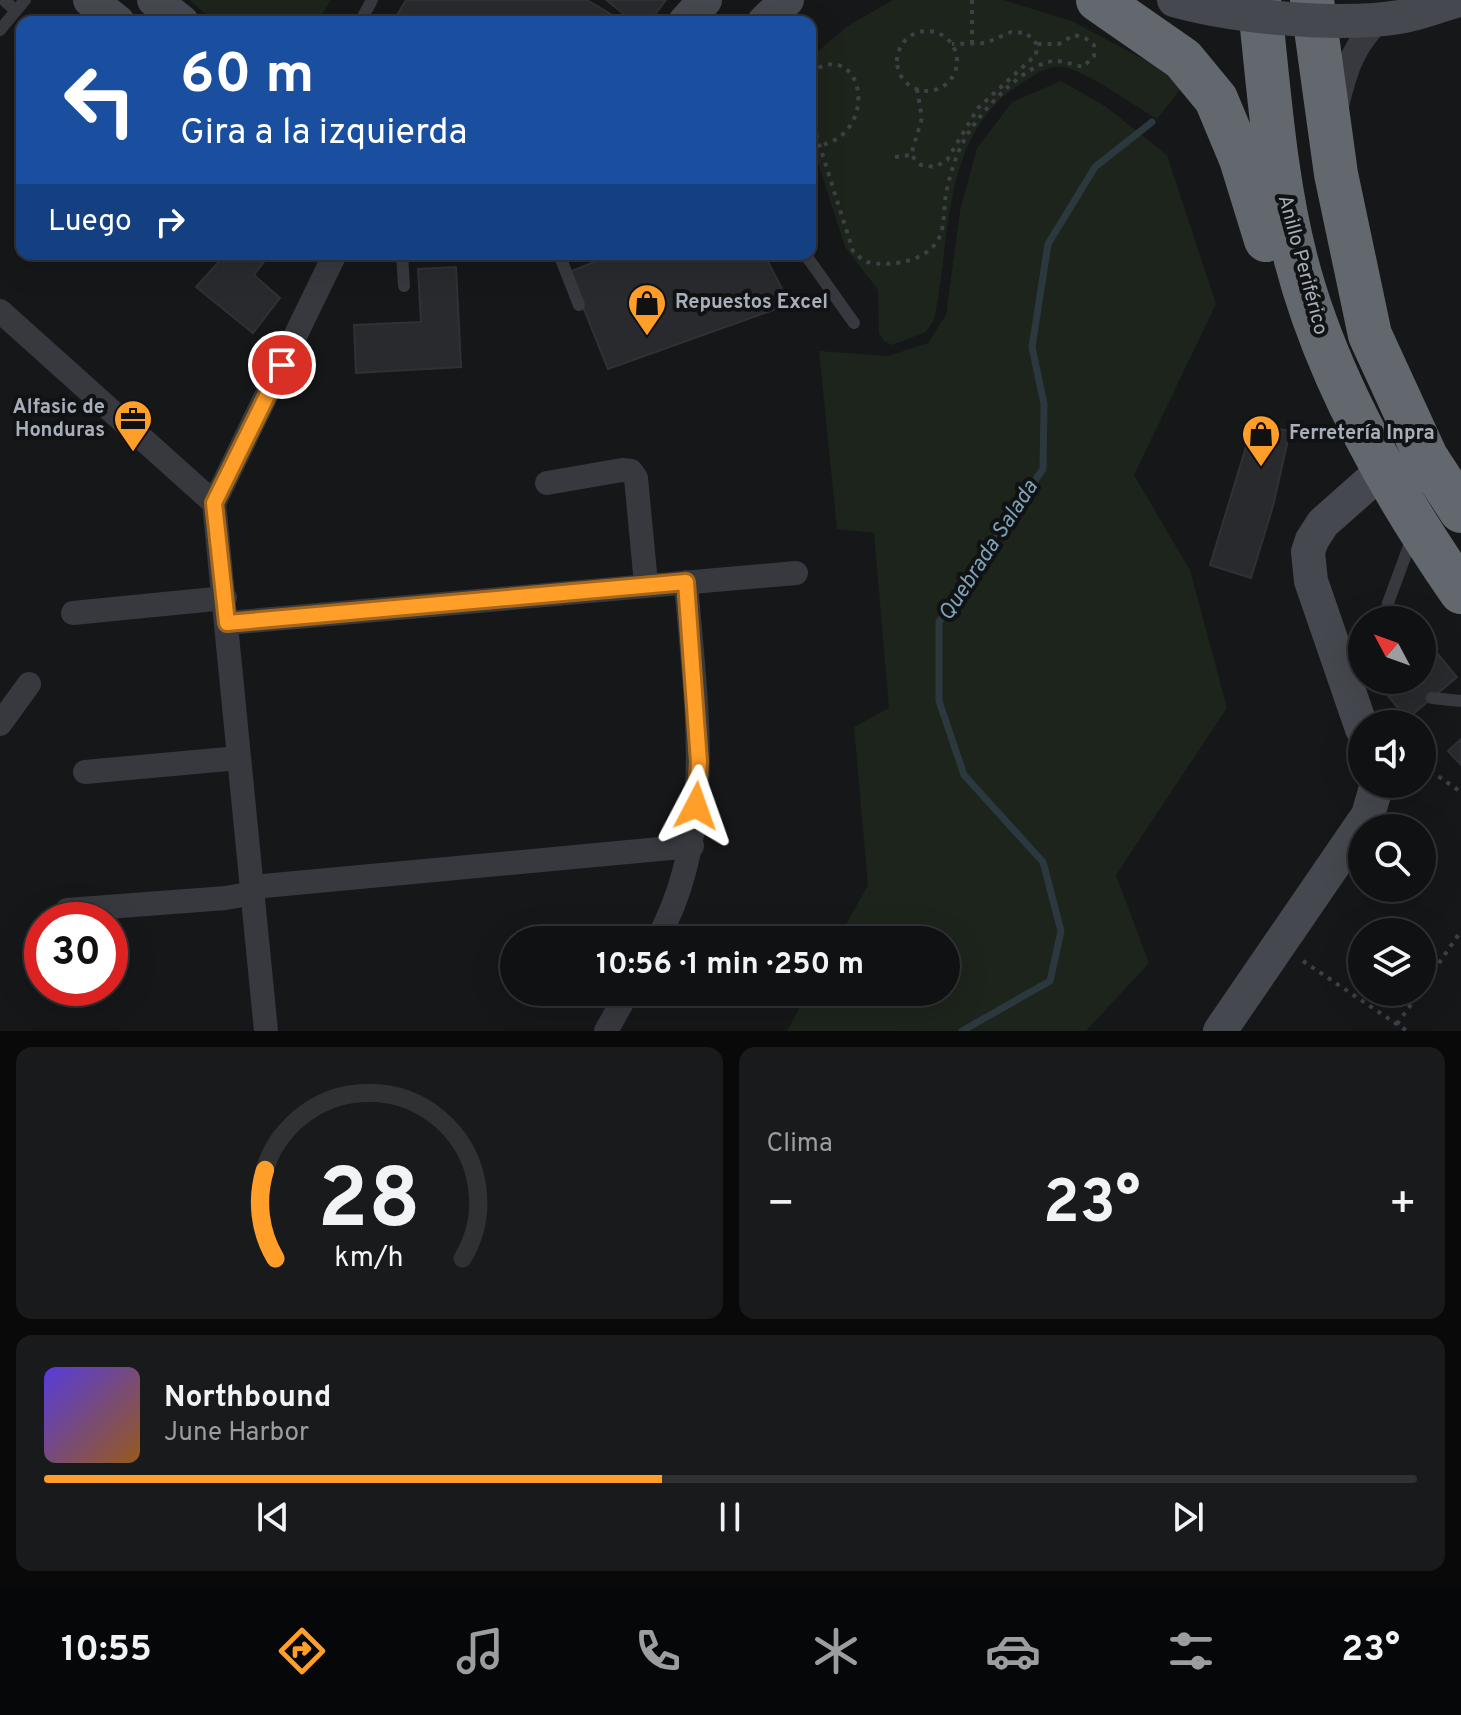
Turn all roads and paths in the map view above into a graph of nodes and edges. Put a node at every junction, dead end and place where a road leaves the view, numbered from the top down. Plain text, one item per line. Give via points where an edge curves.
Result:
1 (4, 0) edge
2 (90, 0) edge
3 (154, 0) edge
4 (705, 0) edge
5 (787, 0) edge
6 (972, 0) edge
7 (1098, 0) edge
8 (1174, 0) edge
9 (1259, 0) edge
10 (1312, 0) edge
11 (1404, 0) edge
12 (1458, 0) edge
13 (21, 5) edge
14 (110, 16) edge
15 (174, 16) edge
16 (690, 16) edge
17 (770, 16) edge
18 (0, 30) edge
19 (952, 44) junction
20 (972, 44) junction
21 (1037, 44) junction
22 (816, 68) edge
23 (917, 89) junction
24 (816, 136) edge
25 (1331, 136) junction
26 (819, 147) junction
27 (911, 155) junction
28 (895, 157) dead end
29 (332, 260) edge
30 (402, 260) edge
31 (561, 260) edge
32 (809, 260) edge
33 (404, 286) dead end
34 (579, 305) dead end
35 (0, 311) edge
36 (854, 323) dead end
37 (1375, 451) junction
38 (547, 483) dead end
39 (214, 503) junction
40 (1461, 511) edge
41 (1416, 527) junction
42 (796, 573) dead end
43 (686, 582) junction
44 (646, 584) junction
45 (1461, 592) edge
46 (1388, 606) edge
47 (226, 610) junction
48 (73, 613) dead end
49 (29, 684) dead end
50 (1432, 698) dead end
51 (1461, 701) edge
52 (1355, 710) edge
53 (0, 724) edge
54 (239, 758) junction
55 (85, 772) dead end
56 (1436, 775) edge
57 (1461, 792) edge
58 (1373, 798) edge
59 (692, 846) junction
60 (253, 890) junction
61 (128, 905) edge
62 (663, 926) edge
63 (1461, 931) edge
64 (1279, 944) junction
65 (1436, 968) edge
66 (620, 1006) edge
67 (1410, 1006) edge
68 (1397, 1024) junction
69 (266, 1031) edge
70 (606, 1031) edge
71 (1220, 1031) edge
72 (1407, 1031) edge

1 - 13 lane
2 - 14 street
3 - 15 street
4 - 16 street
5 - 17 street
6 - 20 path
7 - 37 highway via 1183,59 1216,99 1319,387
8 - 12 street, bridge via 1269,17 1348,22 1401,17
9 - 37 highway, Anillo Periférico via 1278,176 1296,260 1326,350
10 - 25 highway
11 - 25 street via 1362,39 1347,67
13 - 18 lane
19 - 20 path
19 - 23 path via 957,62 951,79 935,90
19 - 23 path via 928,31 901,46 901,76
20 - 21 path via 1011,32 1026,33
21 - 26 path via 1059,44 1074,35 1094,45 1094,56 1083,67 1054,61 1036,68 985,110 955,161 938,241 920,257 900,263 864,261 853,251
21 - 27 path via 1036,55 1026,66 978,108 947,160 935,167 921,165
22 - 26 path via 836,63 847,70 860,104 841,136
23 - 27 path via 922,118
24 - 26 path
25 - 40 highway via 1370,335 1426,457
27 - 28 path
29 - 39 street
30 - 33 lane
31 - 34 lane
32 - 36 lane
35 - 39 street
37 - 41 highway, Anillo Periférico
37 - 52 street via 1308,552 1311,581
38 - 44 street via 631,471 636,478
39 - 47 street
41 - 45 highway, Anillo Periférico
41 - 46 lane
42 - 43 street
43 - 44 street
43 - 59 street via 699,762
44 - 47 street
47 - 48 street
47 - 54 street
49 - 53 street
50 - 51 lane
54 - 55 street
54 - 60 street
56 - 57 path
58 - 64 street via 1368,815
59 - 60 street
59 - 62 street
60 - 61 street via 226,898
60 - 69 street
63 - 65 path
64 - 68 path
64 - 71 street
66 - 70 street
67 - 68 path
68 - 72 path

